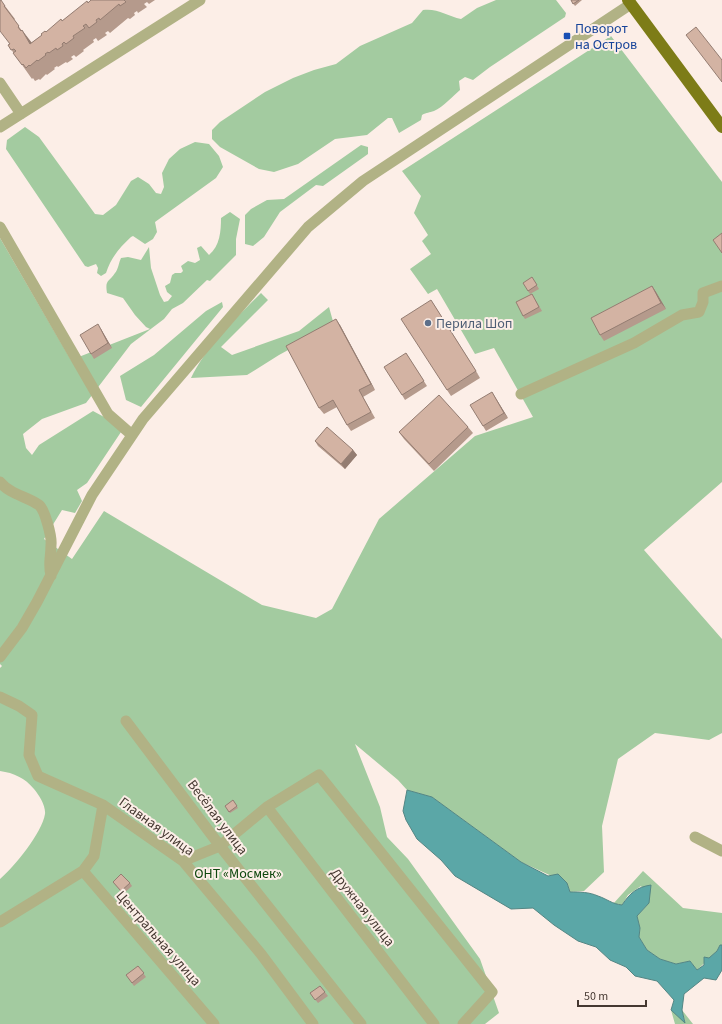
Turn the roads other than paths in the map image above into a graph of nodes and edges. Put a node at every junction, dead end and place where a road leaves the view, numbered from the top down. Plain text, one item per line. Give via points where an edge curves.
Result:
1 (200, 0) edge
2 (629, 2) edge
3 (0, 83) edge
4 (21, 114) junction
5 (0, 127) edge
6 (722, 127) edge
7 (0, 227) edge
8 (722, 286) edge
9 (521, 394) dead end
10 (132, 435) junction
11 (0, 482) edge
12 (51, 576) junction
13 (0, 657) edge
14 (0, 697) edge
15 (126, 722) dead end
16 (103, 805) junction
17 (267, 807) junction
18 (695, 837) dead end
19 (220, 846) junction
20 (722, 850) edge
21 (183, 861) junction
22 (83, 871) junction
23 (0, 922) edge
24 (214, 1024) edge
25 (313, 1024) edge
26 (361, 1024) edge
27 (434, 1024) edge
28 (463, 1024) edge

1 - 4 street
2 - 6 main road
2 - 10 street via 363,181 319,217 143,419
3 - 4 street
4 - 5 street
7 - 10 street via 108,414
8 - 9 street via 703,292 699,312 682,315 634,343
10 - 12 street via 92,495
11 - 12 street via 7,490 40,506 45,512 52,544 48,564
12 - 13 street via 22,628
14 - 16 street, Главная улица via 32,715 29,755 38,776
15 - 19 street, Весёлая улица
16 - 21 street, Главная улица
16 - 22 street via 94,856
17 - 19 street
17 - 27 street, Дружная улица
17 - 28 street via 319,775 492,992
18 - 20 street
19 - 21 street
19 - 26 street, Весёлая улица
21 - 25 street, Главная улица via 261,954
22 - 23 street
22 - 24 street, Центральная улица

